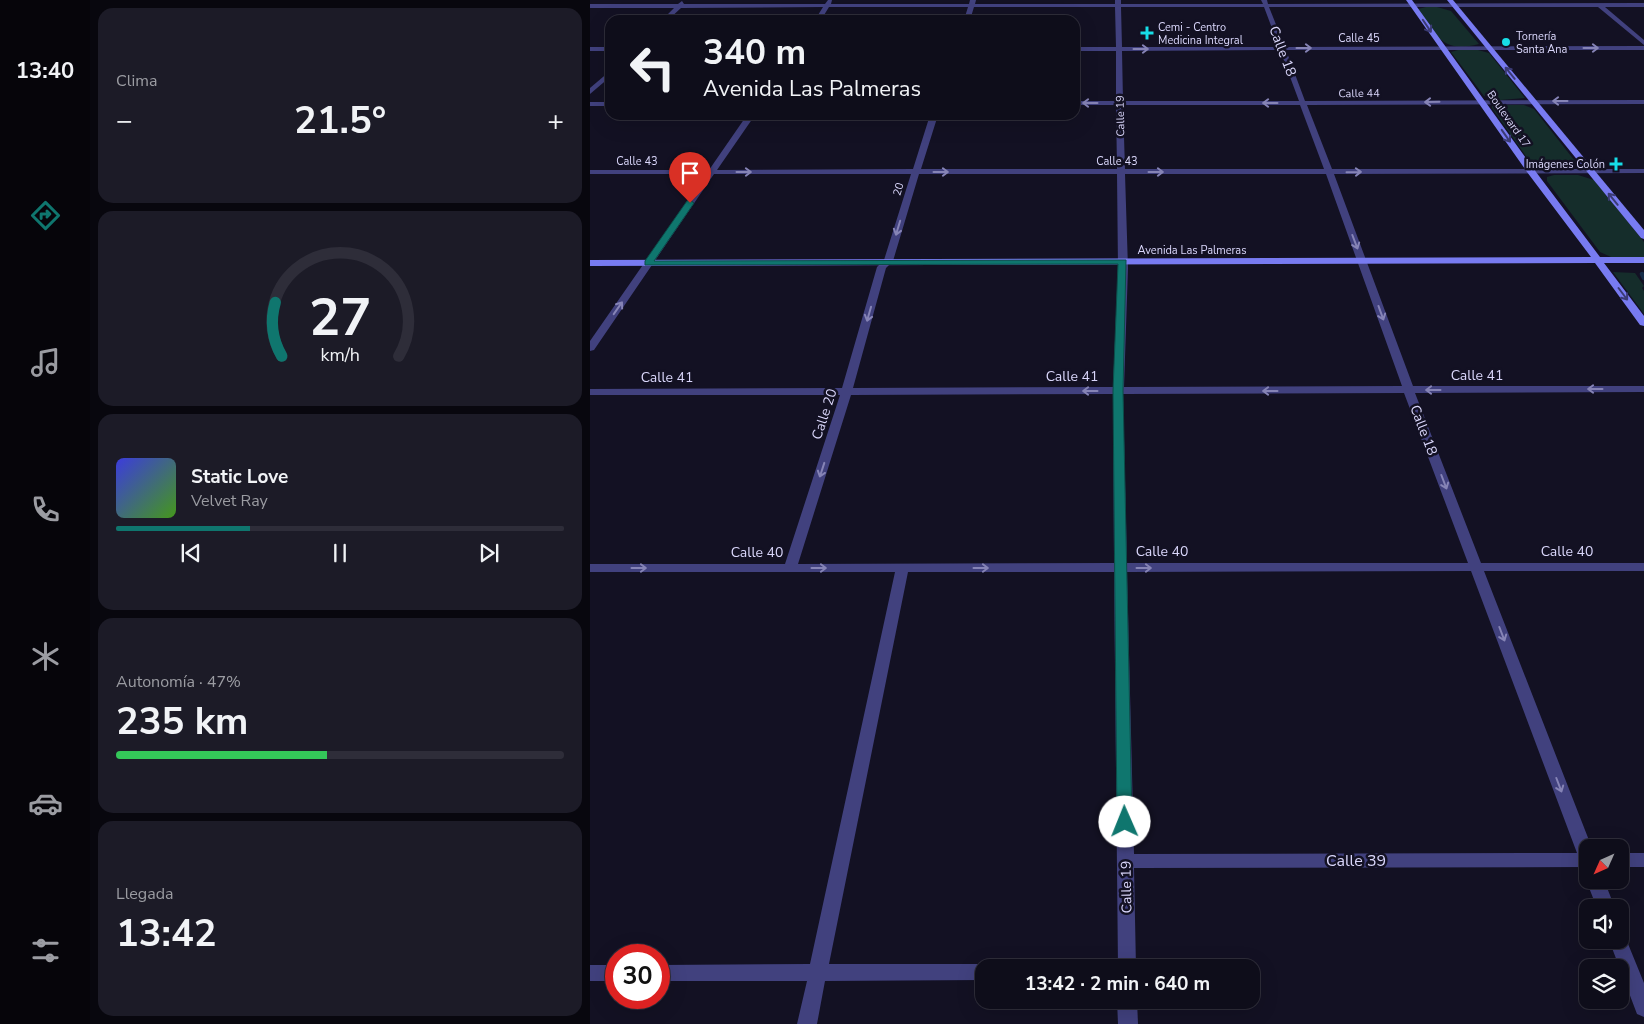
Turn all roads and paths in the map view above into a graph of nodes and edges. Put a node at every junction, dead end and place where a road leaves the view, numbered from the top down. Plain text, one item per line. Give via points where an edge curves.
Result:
1 (686, 0) edge
2 (1594, 0) edge
3 (1411, 2) edge
4 (1452, 2) edge
5 (829, 3) edge
6 (902, 3) edge
7 (972, 3) edge
8 (1118, 3) edge
9 (1265, 3) edge
10 (1600, 5) junction
11 (1644, 5) edge
12 (590, 6) edge
13 (680, 6) junction
14 (670, 15) edge
15 (821, 15) edge
16 (968, 15) edge
17 (1644, 43) edge
18 (1282, 48) junction
19 (1441, 48) junction
20 (1490, 48) junction
21 (1644, 48) edge
22 (590, 49) edge
23 (605, 49) edge
24 (1080, 49) edge
25 (1119, 49) junction
26 (605, 78) edge
27 (590, 92) edge
28 (1481, 101) junction
29 (1534, 101) junction
30 (1644, 102) edge
31 (1080, 103) edge
32 (1120, 103) junction
33 (1303, 103) junction
34 (590, 104) edge
35 (605, 104) edge
36 (748, 120) edge
37 (932, 120) edge
38 (1530, 170) junction
39 (1591, 171) junction
40 (1644, 171) edge
41 (590, 172) edge
42 (915, 172) junction
43 (1121, 172) junction
44 (1329, 172) junction
45 (711, 173) junction
46 (1644, 236) edge
47 (1644, 260) edge
48 (1599, 262) junction
49 (590, 263) edge
50 (885, 264) junction
51 (1364, 264) junction
52 (1123, 265) junction
53 (1644, 265) edge
54 (647, 266) junction
55 (590, 268) edge
56 (1644, 323) edge
57 (590, 348) edge
58 (1644, 388) edge
59 (1409, 390) junction
60 (847, 391) junction
61 (1118, 391) junction
62 (590, 392) edge
63 (1476, 567) junction
64 (1644, 567) edge
65 (590, 568) edge
66 (790, 568) junction
67 (902, 568) junction
68 (1121, 568) junction
69 (1580, 839) edge
70 (1579, 860) edge
71 (1629, 860) edge
72 (1644, 860) edge
73 (1125, 861) junction
74 (1621, 949) edge
75 (1127, 959) edge
76 (818, 972) junction
77 (975, 972) edge
78 (590, 973) edge
79 (605, 973) edge
80 (670, 973) edge
81 (1644, 1008) edge
82 (1127, 1009) edge
83 (807, 1024) edge
84 (1128, 1024) edge

1 - 13 street
2 - 10 street
3 - 4 street
3 - 9 street
3 -> 19 main road, Boulevard 17
4 - 10 street
4 - 20 main road
5 - 6 street
5 - 13 street
5 - 15 street
6 - 7 street
7 - 8 street
7 - 16 street
8 - 9 street
8 - 25 street, Calle 19
9 - 18 street, Calle 18
10 - 11 street
10 - 17 street
12 - 13 street
13 - 14 street
18 -> 19 street, Calle 45
25 -> 18 street, Calle 45
18 - 33 street, Calle 18
19 - 20 street, Calle 45
19 - 28 main road, Boulevard 17
20 -> 21 street, Calle 45
29 -> 20 main road
22 - 23 street
24 - 25 street, Calle 45
25 - 32 street, Calle 19
26 - 27 street
28 - 29 street, Calle 44
28 -> 33 street, Calle 44
28 -> 38 main road, Boulevard 17
30 -> 29 street, Calle 44
29 - 39 main road
32 -> 31 street, Calle 44
33 -> 32 street, Calle 44
32 - 43 street, Calle 19
33 - 44 street, Calle 18
34 - 35 street
36 - 45 street
37 - 42 street, 20
38 - 39 street, Calle 43
44 -> 38 street, Calle 43
38 - 48 main road, Boulevard 17
39 - 40 street, Calle 43
46 -> 39 main road
41 - 45 street, Calle 43
42 -> 43 street, Calle 43
45 -> 42 street, Calle 43
42 -> 50 street, 20
43 -> 44 street, Calle 43
43 - 52 street, Calle 19
44 -> 51 street, Calle 18
45 - 54 street
47 - 48 main road, Avenida Las Palmeras
48 - 51 main road, Avenida Las Palmeras
48 - 53 main road, Avenida Las Palmeras
48 -> 56 main road, Boulevard 17
49 - 54 main road, Avenida Las Palmeras
50 - 52 main road, Avenida Las Palmeras
50 - 54 main road, Avenida Las Palmeras
50 -> 60 street, Calle 20
51 - 52 main road, Avenida Las Palmeras
51 -> 59 street, Calle 18
52 - 61 street, Calle 19
54 - 55 main road, Avenida Las Palmeras
57 -> 54 street
58 -> 59 street, Calle 41
59 -> 61 street, Calle 41
59 -> 63 street, Calle 18
61 -> 60 street, Calle 41
60 - 62 street, Calle 41
60 -> 66 street, Calle 20
61 - 68 street, Calle 19
63 - 64 street, Calle 40
68 -> 63 street, Calle 40
63 -> 69 street, Calle 18
65 -> 66 street, Calle 40
66 -> 67 street, Calle 40
67 -> 68 street, Calle 40
67 - 76 street
68 - 73 street, Calle 19
70 - 73 street, Calle 39
71 - 72 street
73 - 75 street, Calle 19
74 - 81 street
76 - 77 street
76 - 80 street
76 - 83 street
78 - 79 street
82 - 84 street

